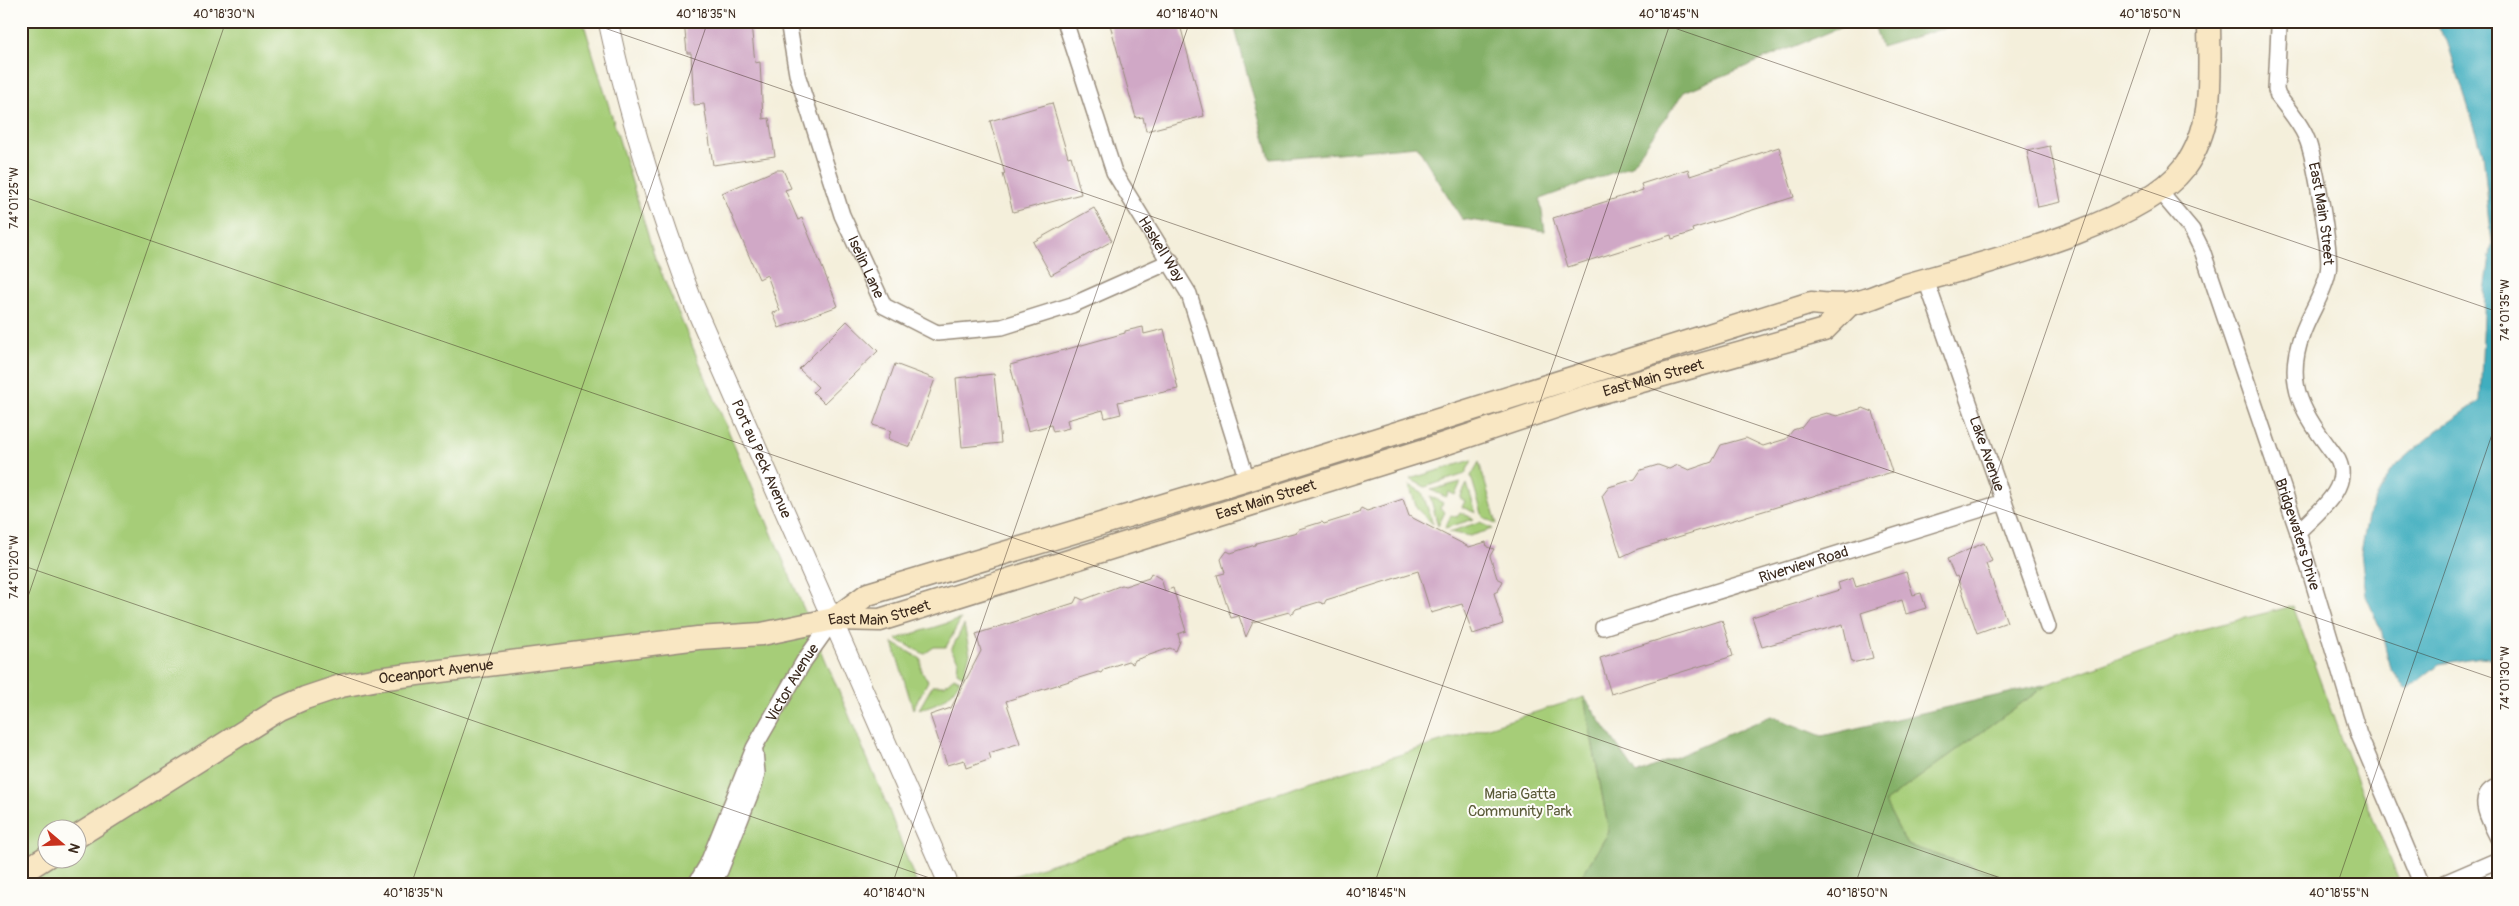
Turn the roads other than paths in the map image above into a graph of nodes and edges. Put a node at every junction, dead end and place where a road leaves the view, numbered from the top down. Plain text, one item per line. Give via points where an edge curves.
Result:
1 (608, 21) edge
2 (788, 21) edge
3 (1065, 21) edge
4 (2208, 21) edge
5 (2277, 21) edge
6 (2160, 192) junction
7 (1171, 261) junction
8 (1926, 280) junction
9 (1850, 304) junction
10 (1247, 480) junction
11 (2004, 502) junction
12 (2298, 532) junction
13 (834, 619) junction
14 (2048, 627) dead end
15 (1603, 628) dead end
16 (754, 748) junction
17 (2498, 786) edge
18 (88, 830) edge
19 (2498, 838) edge
20 (2498, 860) edge
21 (38, 862) edge
22 (21, 873) edge
23 (695, 885) edge
24 (710, 885) edge
25 (949, 885) edge
26 (2422, 885) edge
27 (2440, 885) edge

1 - 13 street, Port au Peck Avenue via 640,153 664,227 694,305
2 - 7 street, Iselin Lane via 797,74 842,215 884,306 938,333 1002,327 1072,305
3 - 7 street, Haskell Way via 1114,172
4 - 6 main road, East Main Street via 2209,103 2204,126 2183,169
5 - 12 street, East Main Street via 2276,90 2307,138 2329,266 2301,336 2296,384 2306,417 2338,460 2342,477 2338,489
6 - 8 main road, East Main Street via 2134,208 2064,237
6 - 12 street, Bridgewaters Drive via 2192,230 2202,250
7 - 10 street, Haskell Way via 1189,294
8 - 9 main road, East Main Street
8 - 11 street, Lake Avenue
9 - 10 main road, East Main Street via 1811,303
9 - 13 main road, East Main Street via 1824,330 1585,397 880,620
10 - 13 main road, East Main Street via 868,594
11 - 14 street, Lake Avenue
11 - 15 street, Riverview Road
12 - 26 street, Bridgewaters Drive via 2359,735
13 - 16 street, Victor Avenue via 804,661
13 - 18 main road, Oceanport Avenue via 762,634 698,638 341,686 305,698 253,724
13 - 25 street, Port au Peck Avenue
16 - 23 street, Victor Avenue via 708,865
16 - 24 street via 757,773 754,785 720,871
17 - 19 street via 2487,794 2484,808
20 - 27 street
21 - 22 main road

